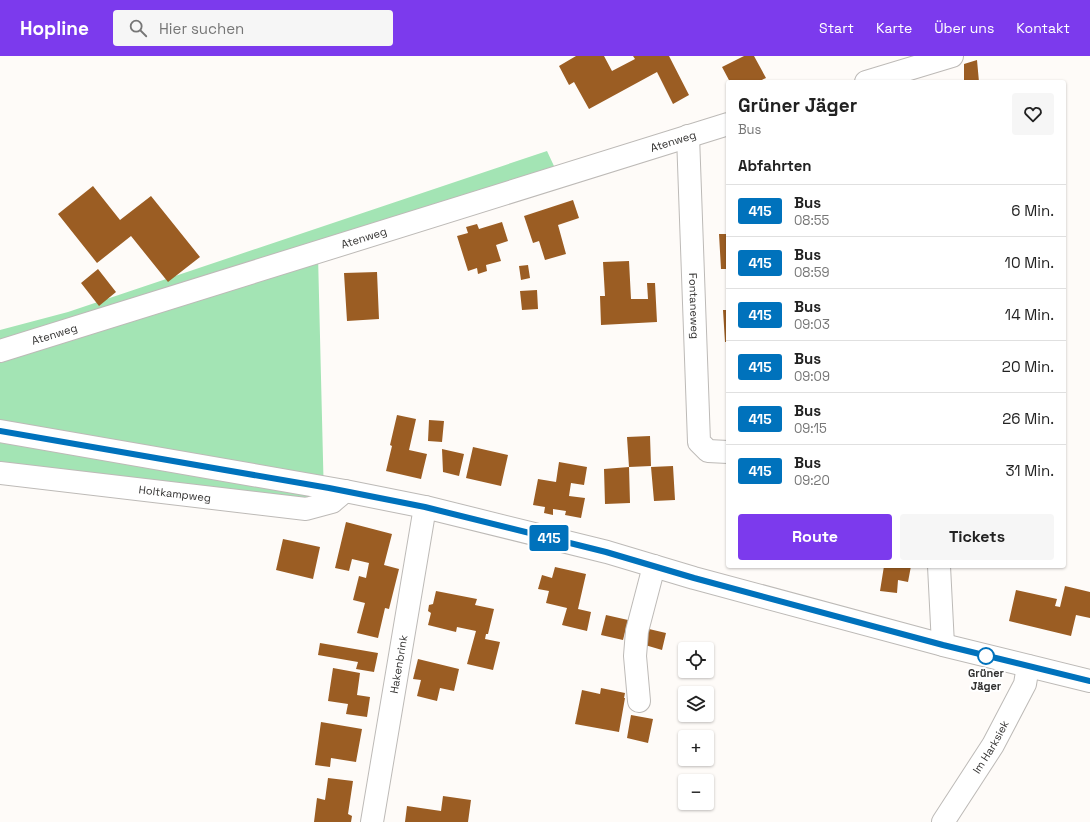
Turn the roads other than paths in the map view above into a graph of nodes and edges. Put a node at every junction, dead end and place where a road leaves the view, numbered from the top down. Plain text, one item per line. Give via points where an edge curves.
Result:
1 (932, 64) edge
2 (873, 80) edge
3 (726, 125) edge
4 (688, 136) junction
5 (0, 351) edge
6 (0, 431) edge
7 (726, 452) edge
8 (0, 473) edge
9 (344, 491) junction
10 (425, 507) junction
11 (654, 566) junction
12 (939, 568) edge
13 (943, 645) junction
14 (1028, 666) junction
15 (1090, 681) edge
16 (639, 700) dead end
17 (372, 822) edge
18 (943, 822) edge

1 - 2 street
3 - 4 street, Atenweg
4 - 5 street, Atenweg
4 - 7 street, Fontaneweg via 699,442 708,451
6 - 9 street
8 - 9 street, Holtkampweg via 306,509 332,502
9 - 10 street
10 - 11 street
10 - 17 street, Hakenbrink
11 - 13 street
11 - 16 street via 637,632 635,656
12 - 13 street
13 - 14 street
14 - 15 street
14 - 18 street, Im Harksiek via 1025,684 993,745

